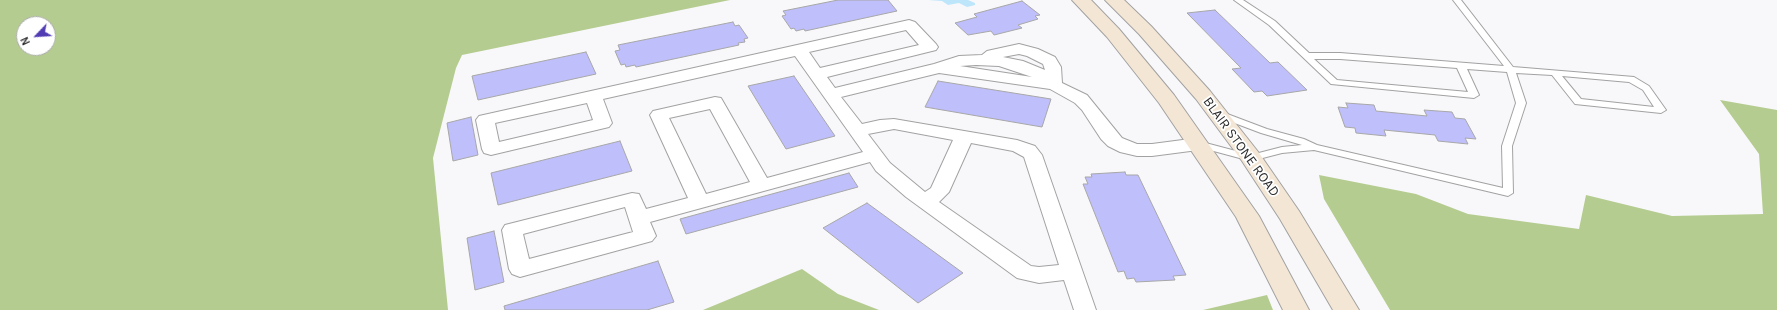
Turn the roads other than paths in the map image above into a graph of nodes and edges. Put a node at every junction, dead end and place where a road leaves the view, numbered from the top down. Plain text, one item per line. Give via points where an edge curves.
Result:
1 (1081, 0) edge
2 (1114, 0) edge
3 (1238, 0) edge
4 (1457, 0) edge
5 (799, 50) junction
6 (1307, 56) junction
7 (1461, 66) junction
8 (983, 67) junction
9 (1512, 70) junction
10 (816, 74) junction
11 (1555, 74) junction
12 (1054, 85) junction
13 (830, 94) junction
14 (593, 96) junction
15 (1217, 114) junction
16 (857, 131) junction
17 (964, 137) junction
18 (1198, 144) junction
19 (1314, 147) junction
20 (875, 155) junction
21 (1251, 158) junction
22 (761, 186) junction
23 (700, 202) junction
24 (924, 202) junction
25 (639, 218) junction
26 (1072, 272) junction
27 (1085, 310) edge
28 (1296, 310) edge
29 (1346, 310) edge

1 - 18 main road via 1114,33 1162,93
2 - 15 main road, BLAIR STONE ROAD via 1145,30
3 - 6 lane via 1272,23
4 - 9 lane
5 - 10 street
5 - 10 street via 909,25 930,47
5 - 14 street
6 - 7 lane via 1340,56
6 - 7 lane via 1334,82 1474,95
7 - 9 lane
8 - 12 street
8 - 12 street via 993,54 1019,49 1032,52 1050,61
8 - 13 street via 959,61
9 - 11 lane
9 - 19 lane via 1521,103 1507,146 1508,193
10 - 13 street
11 - 11 lane via 1631,79 1646,88 1661,110 1578,102
12 - 18 street via 1081,99 1108,135 1127,148 1152,150
13 - 16 street
14 - 14 street via 485,120 491,149 603,123
15 - 19 lane
15 - 21 main road, BLAIR STONE ROAD
16 - 17 street via 894,124
16 - 20 street
17 - 24 street via 939,192
17 - 26 street via 1017,146 1033,155
18 - 21 lane
18 - 28 main road via 1247,216
19 - 21 lane via 1282,150
20 - 22 street
20 - 24 street via 883,167
21 - 29 main road, BLAIR STONE ROAD via 1291,217
22 - 23 street
22 - 23 street via 715,102 659,115
23 - 25 street
24 - 26 street via 1026,273 1039,275
25 - 25 street via 645,236 520,269 512,230 632,199
26 - 27 street

